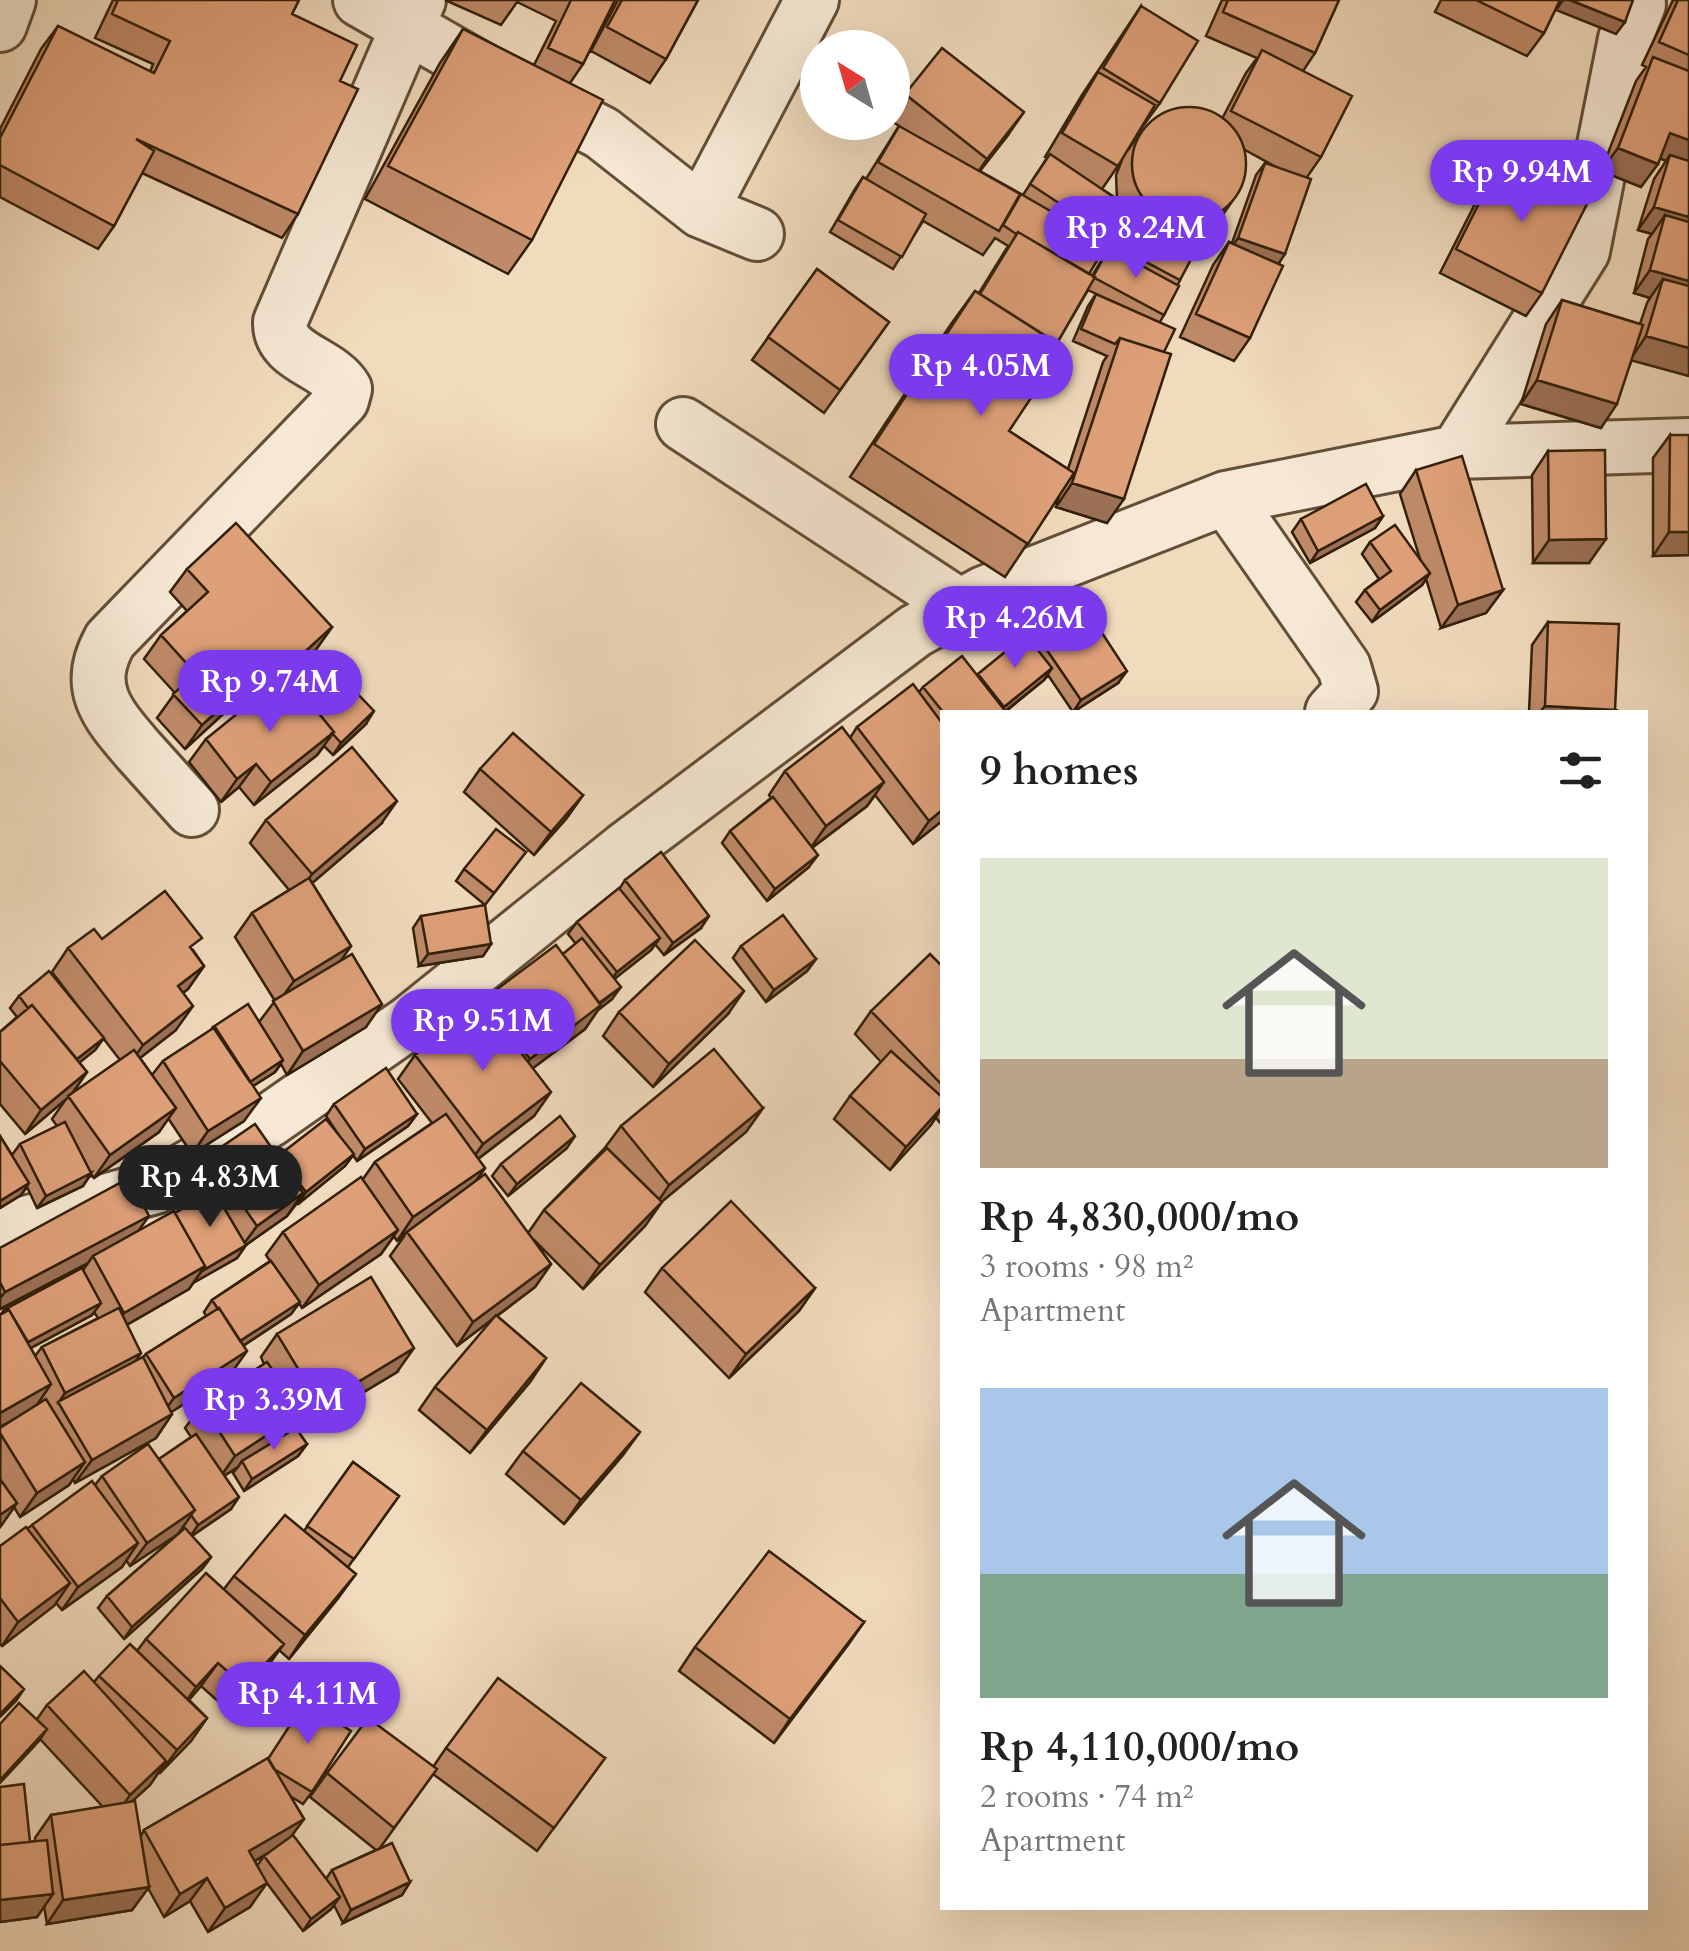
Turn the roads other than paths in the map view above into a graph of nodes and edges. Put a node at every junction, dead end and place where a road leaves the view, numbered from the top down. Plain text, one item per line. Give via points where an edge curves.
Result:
1 (9, 0) edge
2 (360, 0) edge
3 (812, 0) edge
4 (1639, 4) dead end
5 (413, 12) edge
6 (0, 25) edge
7 (701, 211) junction
8 (757, 234) dead end
9 (682, 424) dead end
10 (1689, 445) edge
11 (1456, 452) junction
12 (1226, 498) junction
13 (960, 606) junction
14 (1334, 710) edge
15 (192, 810) dead end
16 (0, 1230) edge

1 - 6 street
2 - 5 street
3 - 7 street
4 - 11 street via 1625,39 1583,252
5 - 7 street via 503,82 602,133
5 - 15 street via 280,322 290,350 340,379 342,400 110,640 100,658 103,706
7 - 8 street
9 - 13 street
10 - 11 street
11 - 12 street
12 - 13 street
12 - 14 street via 1344,667 1351,691
13 - 16 street via 915,631 410,1022 270,1120 155,1187

